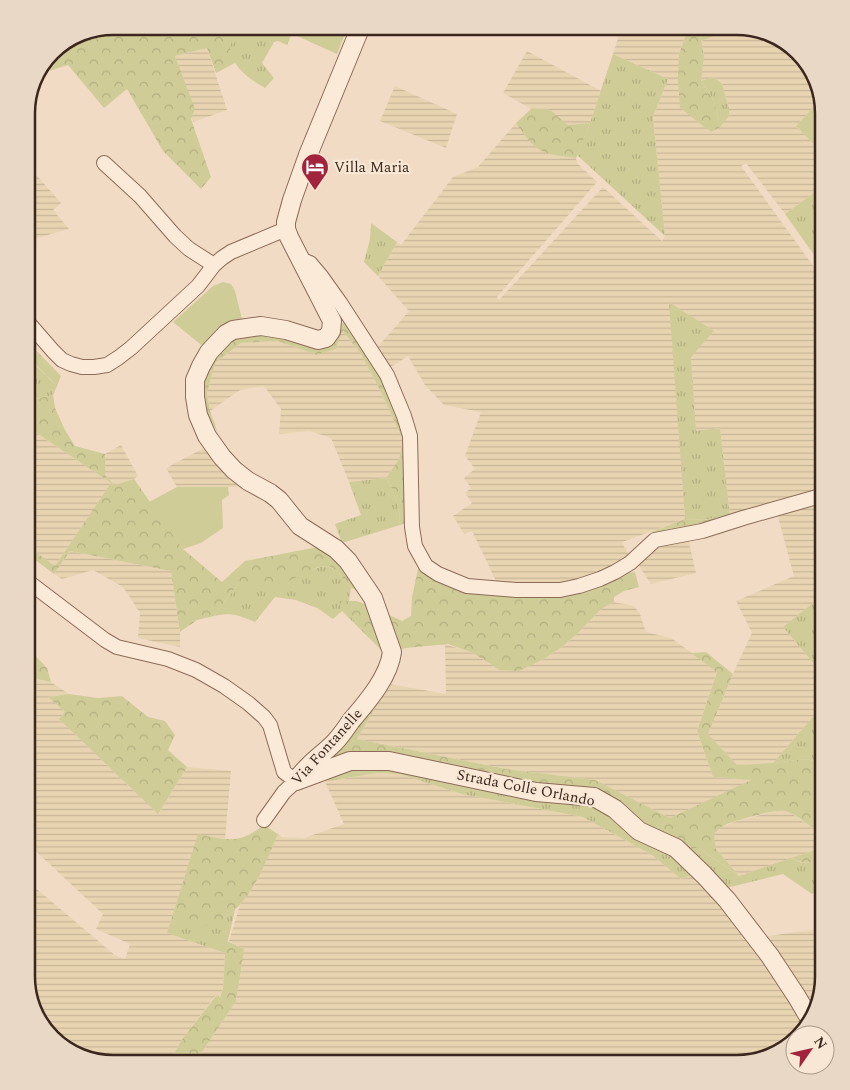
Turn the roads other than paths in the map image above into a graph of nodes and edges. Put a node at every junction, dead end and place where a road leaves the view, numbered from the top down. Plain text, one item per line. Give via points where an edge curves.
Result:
1 (357, 35) edge
2 (104, 163) dead end
3 (286, 229) junction
4 (300, 259) junction
5 (214, 265) junction
6 (35, 330) edge
7 (815, 498) edge
8 (35, 587) edge
9 (296, 781) junction
10 (264, 820) dead end
11 (806, 1013) edge

1 - 3 street via 303,169 287,216
2 - 5 street via 189,249
3 - 4 street, Via Fontanelle
3 - 5 street via 230,252
4 - 7 street via 310,263 342,304 387,375 410,436 414,546 426,566 438,574 467,586 560,590 615,572 655,540 702,531
4 - 9 street, Via Fontanelle via 332,321 326,338 318,340 262,326 233,330 209,352 194,380 198,415 207,436 222,457 248,481 279,500 300,526 342,554 373,598 392,652 388,668 370,699 335,742
5 - 6 street via 198,286 131,348 107,365 82,367 62,360
8 - 9 street via 105,640 196,670 248,703 270,725 284,772
9 - 10 street, Via Fontanelle
9 - 11 street, Strada Colle Orlando via 350,761 389,760 536,792 594,797 615,809 639,831 676,848 704,875 770,956

